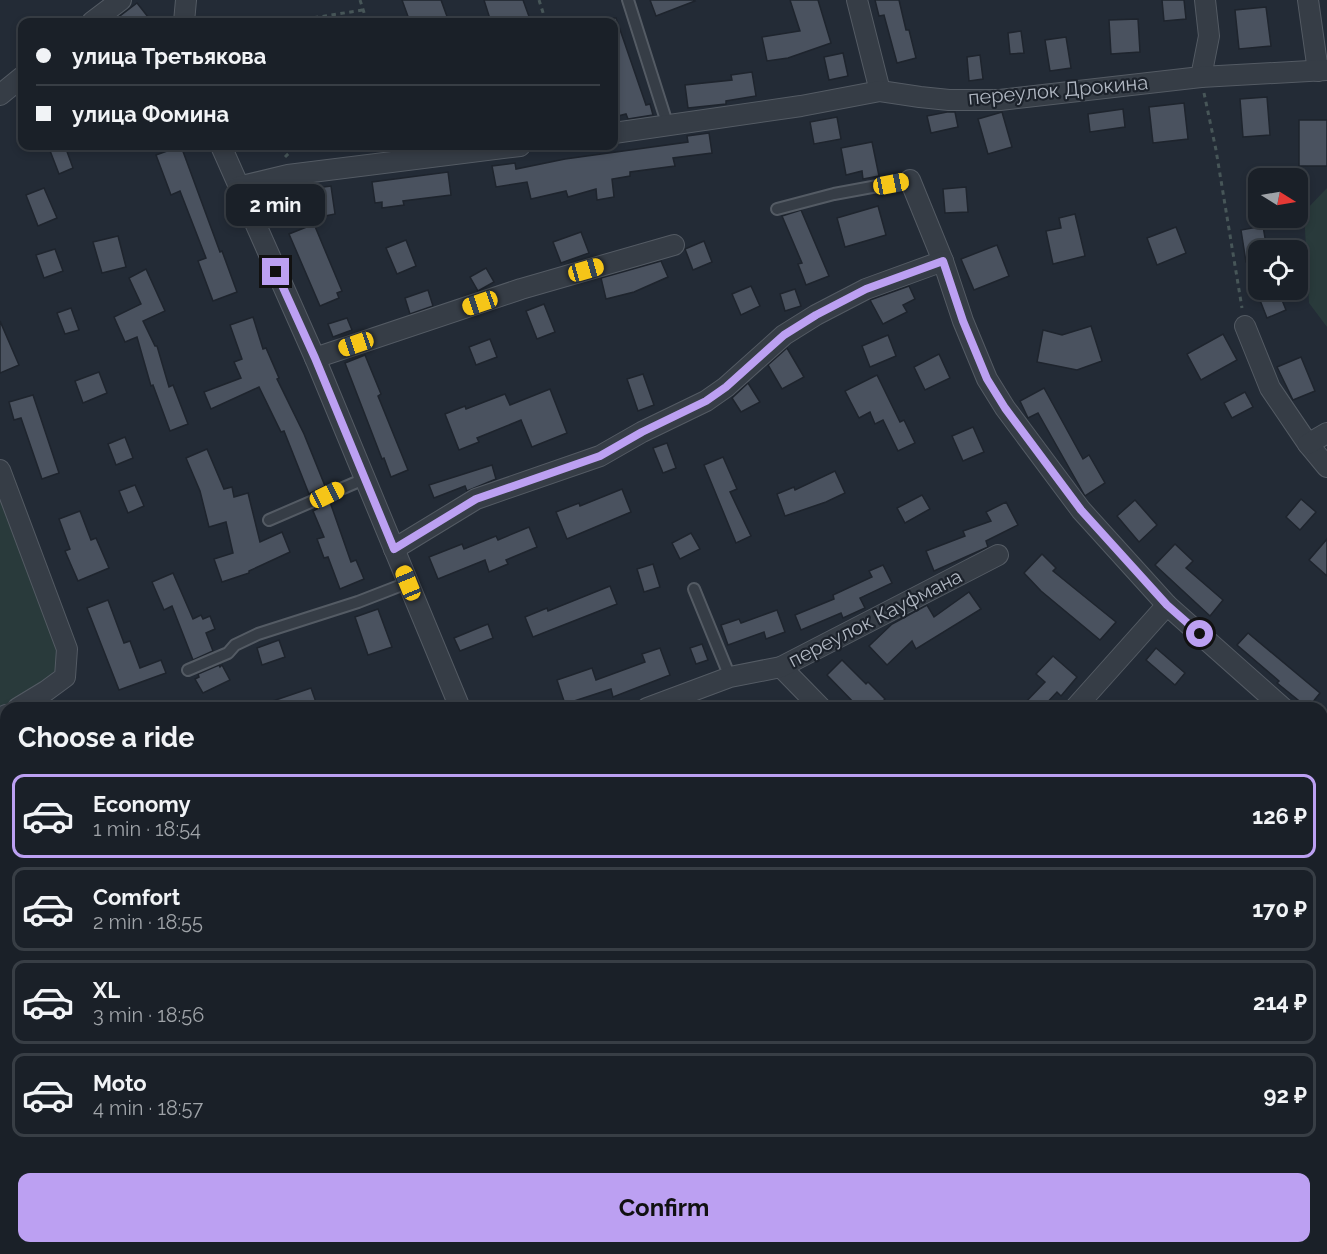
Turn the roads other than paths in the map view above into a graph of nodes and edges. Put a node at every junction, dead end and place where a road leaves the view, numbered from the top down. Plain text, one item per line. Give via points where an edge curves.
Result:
1 (121, 0) edge
2 (186, 0) edge
3 (628, 0) edge
4 (857, 0) edge
5 (1205, 0) edge
6 (1308, 0) edge
7 (97, 18) edge
8 (184, 18) edge
9 (1323, 70) edge
10 (1201, 77) junction
11 (18, 81) edge
12 (880, 91) junction
13 (0, 95) edge
14 (668, 126) junction
15 (618, 132) edge
16 (223, 150) edge
17 (488, 150) edge
18 (910, 180) joint
19 (238, 187) junction
20 (777, 209) dead end
21 (674, 245) dead end
22 (943, 261) junction
23 (1245, 326) road end
24 (315, 358) junction
25 (1327, 433) edge
26 (1308, 444) junction
27 (1327, 467) edge
28 (0, 470) edge
29 (363, 479) junction
30 (269, 520) dead end
31 (394, 549) junction
32 (998, 555) dead end
33 (408, 583) junction
34 (694, 589) dead end
35 (1167, 605) junction
36 (781, 667) junction
37 (188, 670) dead end
38 (729, 676) junction
39 (28, 702) edge
40 (458, 702) edge
41 (662, 702) edge
42 (815, 702) edge
43 (1080, 702) edge
44 (1276, 702) edge

1 - 7 street
2 - 8 street
3 - 14 lane
4 - 12 street
5 - 10 street via 1209,36
6 - 9 street
9 - 10 street, переулок Дрокина
10 - 12 street, переулок Дрокина via 1000,100 939,99
11 - 13 street
12 - 14 street, переулок Дрокина
14 - 15 street, переулок Дрокина
16 - 19 street
17 - 19 street via 288,175
18 - 20 lane
18 - 22 street
19 - 24 street
21 - 24 street via 521,289
22 - 31 street via 866,289 816,315 784,335 706,401 600,456 476,499
22 - 35 street via 987,379 1005,408 1081,510
23 - 26 street via 1270,388
24 - 29 street
25 - 26 street
26 - 27 street
28 - 39 street via 67,649 65,677
29 - 30 lane
29 - 31 street
31 - 33 street
32 - 36 street, переулок Кауфмана
33 - 37 lane via 258,634 235,645 228,653
33 - 40 street
34 - 38 lane
35 - 43 street
35 - 44 street
36 - 38 street, переулок Кауфмана
36 - 42 street
38 - 41 street, переулок Кауфмана

